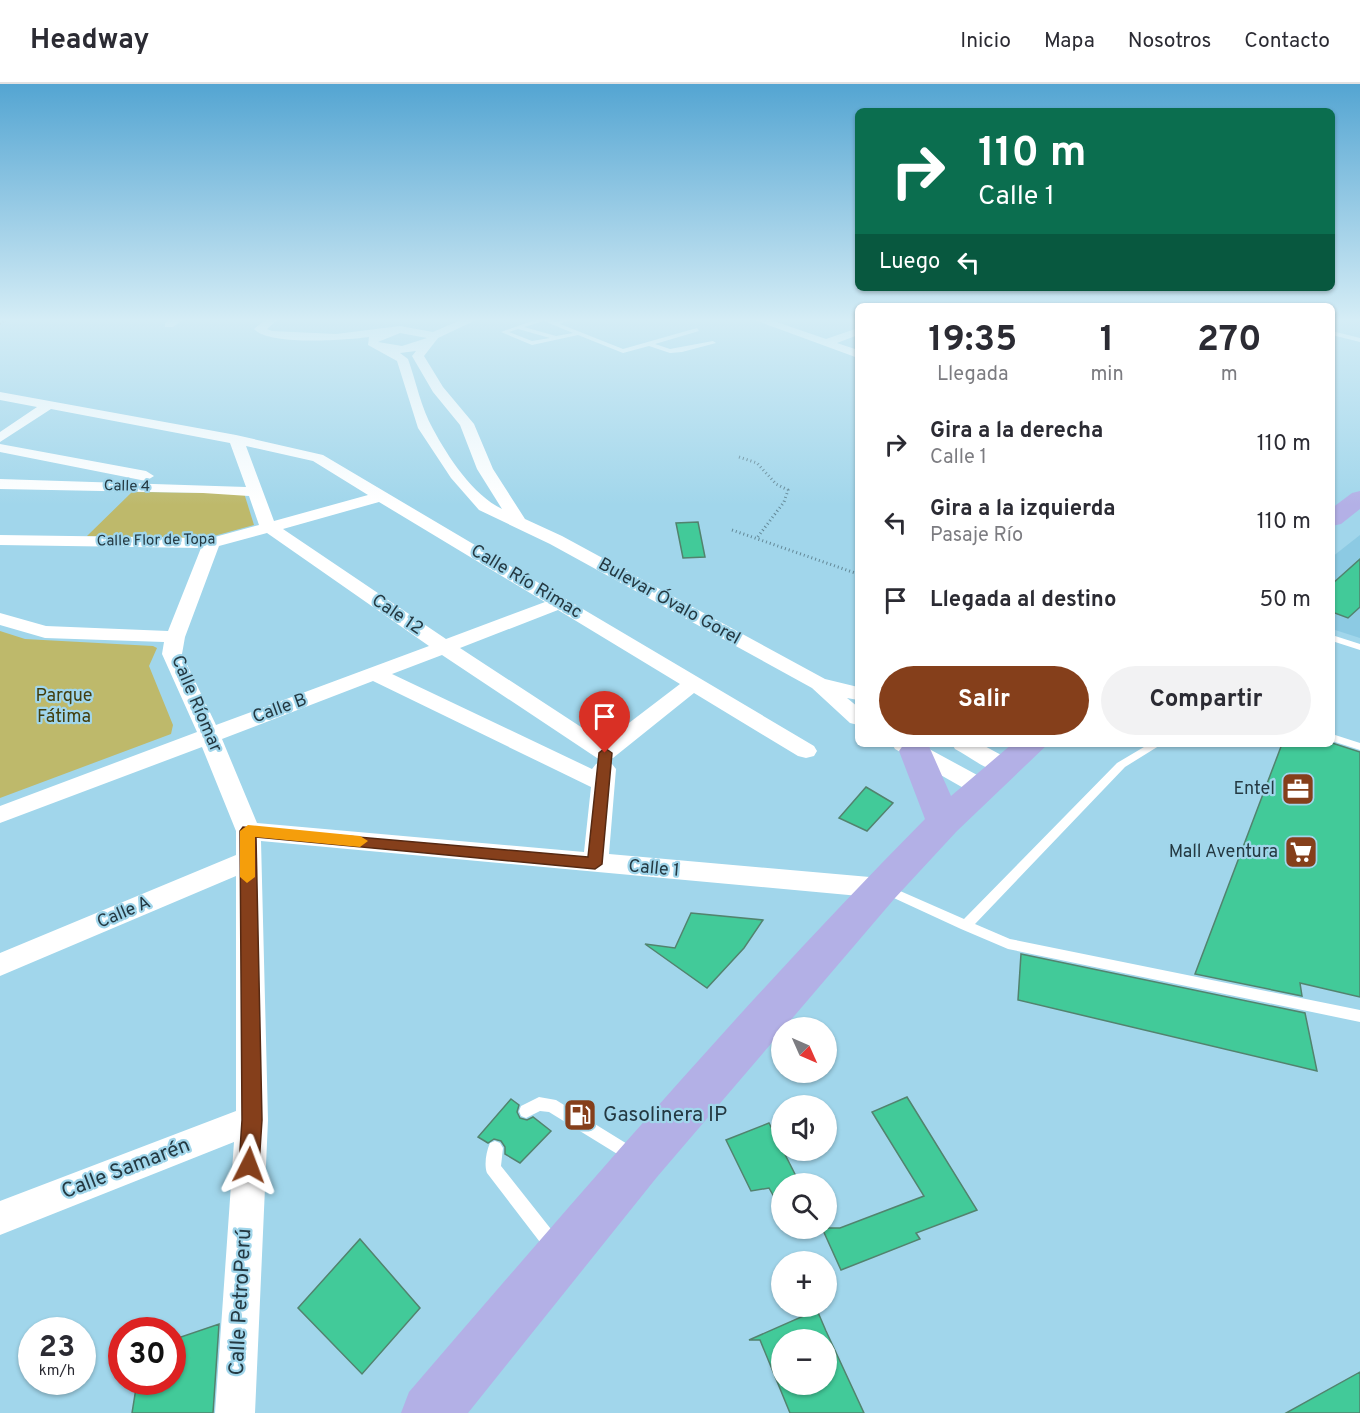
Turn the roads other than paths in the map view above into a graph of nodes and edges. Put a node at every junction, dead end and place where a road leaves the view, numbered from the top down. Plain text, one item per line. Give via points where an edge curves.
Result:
1 (417, 381) edge
2 (433, 381) edge
3 (0, 396) edge
4 (48, 405) junction
5 (444, 422) junction
6 (0, 438) edge
7 (236, 440) junction
8 (0, 448) edge
9 (0, 484) edge
10 (203, 488) junction
11 (255, 492) junction
12 (378, 496) junction
13 (1360, 498) edge
14 (1335, 517) edge
15 (519, 523) junction
16 (268, 526) junction
17 (0, 540) edge
18 (212, 543) junction
19 (560, 603) junction
20 (0, 619) edge
21 (175, 637) junction
22 (1335, 639) edge
23 (444, 647) junction
24 (1360, 647) edge
25 (375, 674) junction
26 (818, 683) junction
27 (693, 684) junction
28 (855, 693) edge
29 (855, 715) edge
30 (209, 735) junction
31 (1335, 738) edge
32 (966, 747) edge
33 (1029, 747) edge
34 (1152, 747) edge
35 (1360, 747) edge
36 (909, 748) edge
37 (806, 751) dead end
38 (605, 753) junction
39 (994, 777) junction
40 (602, 783) junction
41 (0, 815) edge
42 (944, 822) junction
43 (248, 846) junction
44 (595, 864) junction
45 (881, 888) junction
46 (965, 926) junction
47 (0, 965) edge
48 (1360, 1016) edge
49 (525, 1111) dead end
50 (252, 1120) junction
51 (495, 1148) dead end
52 (640, 1160) junction
53 (0, 1218) edge
54 (561, 1254) junction
55 (235, 1413) edge
56 (430, 1413) edge

1 - 5 street, Bulevar Óvalo Gorel
2 - 5 street, Bulevar Óvalo Gorel
3 - 4 street, Calle Río Rimac
4 - 6 street
4 - 7 street, Calle Río Rimac
5 - 15 street, Bulevar Óvalo Gorel via 485,469
5 - 15 street, Bulevar Óvalo Gorel via 456,475 485,507
7 - 11 street
7 - 12 street, Calle Río Rimac via 318,458
8 - 10 street
9 - 10 street, Calle 4
10 - 11 street, Calle 4
11 - 16 street
12 - 16 street, Calle Flor de Topa
12 - 19 street, Calle Río Rimac
13 - 14 main road
15 - 26 street, Bulevar Óvalo Gorel
16 - 18 street, Calle Flor de Topa
16 - 23 street, Cale 12
17 - 18 street, Calle Flor de Topa
18 - 21 street, Calle Ríomar
19 - 23 street, Calle B
19 - 27 street, Calle Río Rimac
20 - 21 street via 45,632
21 - 30 street, Calle Ríomar via 172,654
22 - 24 lane
23 - 25 street, Calle B
23 - 38 street, Cale 12
25 - 30 street, Calle B
25 - 40 street
26 - 28 street, Bulevar Óvalo Gorel
26 - 29 street, Bulevar Óvalo Gorel
27 - 37 street, Calle Río Rimac
27 - 38 street
30 - 41 street, Calle B
30 - 43 street, Calle Ríomar
31 - 35 lane
32 - 39 street
33 - 39 main road
34 - 46 lane via 1121,765
36 - 39 street
36 - 42 main road
38 - 40 street
39 - 42 main road
40 - 44 street
42 - 45 main road
43 - 44 street, Calle 1
43 - 47 street, Calle A
43 - 50 street, Calle PetroPerú
44 - 45 street, Calle 1
45 - 46 lane
45 - 52 main road
46 - 48 lane via 1008,944
49 - 52 lane via 539,1104 551,1105
50 - 53 street, Calle Samarén
50 - 55 street, Calle PetroPerú
51 - 54 lane via 494,1168 500,1178
52 - 54 main road
54 - 56 main road

